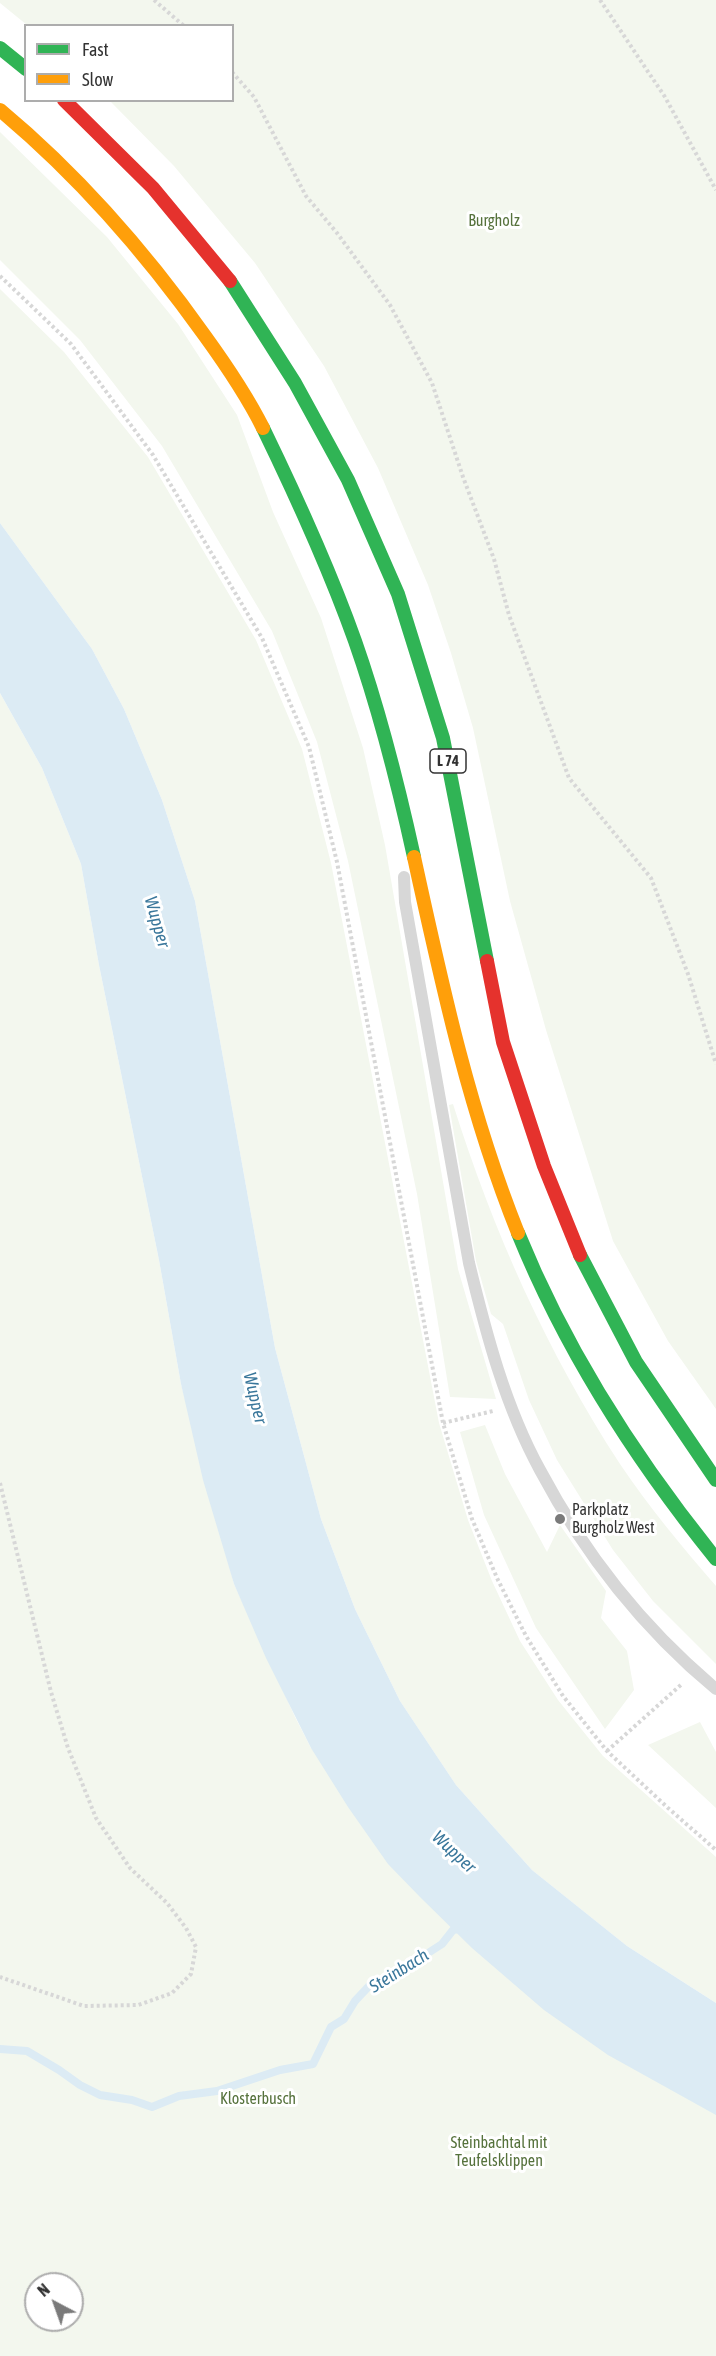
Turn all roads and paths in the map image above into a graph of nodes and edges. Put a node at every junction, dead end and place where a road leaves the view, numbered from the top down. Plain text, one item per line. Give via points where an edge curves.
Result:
1 (154, 0) edge
2 (600, 0) edge
3 (182, 24) edge
4 (0, 48) edge
5 (24, 67) edge
6 (234, 74) edge
7 (66, 102) edge
8 (0, 110) edge
9 (716, 190) edge
10 (0, 276) edge
11 (399, 795) junction
12 (716, 1064) edge
13 (511, 1406) junction
14 (444, 1423) junction
15 (716, 1480) edge
16 (0, 1484) edge
17 (716, 1559) edge
18 (696, 1672) junction
19 (716, 1689) edge
20 (607, 1751) junction
21 (716, 1850) edge
22 (0, 1977) edge

1 - 3 path
2 - 9 path via 665,97
4 - 5 highway
6 - 12 path via 254,97 306,196 390,305 432,383 568,778 651,878 688,974
7 - 15 highway, L 74 via 153,188 229,280 295,383 348,480 398,594 443,738 504,1042 544,1166 581,1258 636,1362
8 - 11 highway via 110,216 157,270 253,408 299,501 344,609 367,674
10 - 14 path via 71,344 153,455 262,638 309,747 337,862
11 - 13 lane via 405,902 466,1252 482,1320
11 - 17 highway via 459,1055 500,1189 540,1281 594,1386 670,1501
13 - 14 path
13 - 18 lane via 539,1468 591,1552 636,1612
14 - 20 path via 472,1519 497,1578 526,1636 563,1696
16 - 22 path via 51,1692 96,1818 130,1868 167,1903 196,1947 191,1974 172,1993 138,2005 84,2006
18 - 19 lane
18 - 20 path
20 - 21 path

